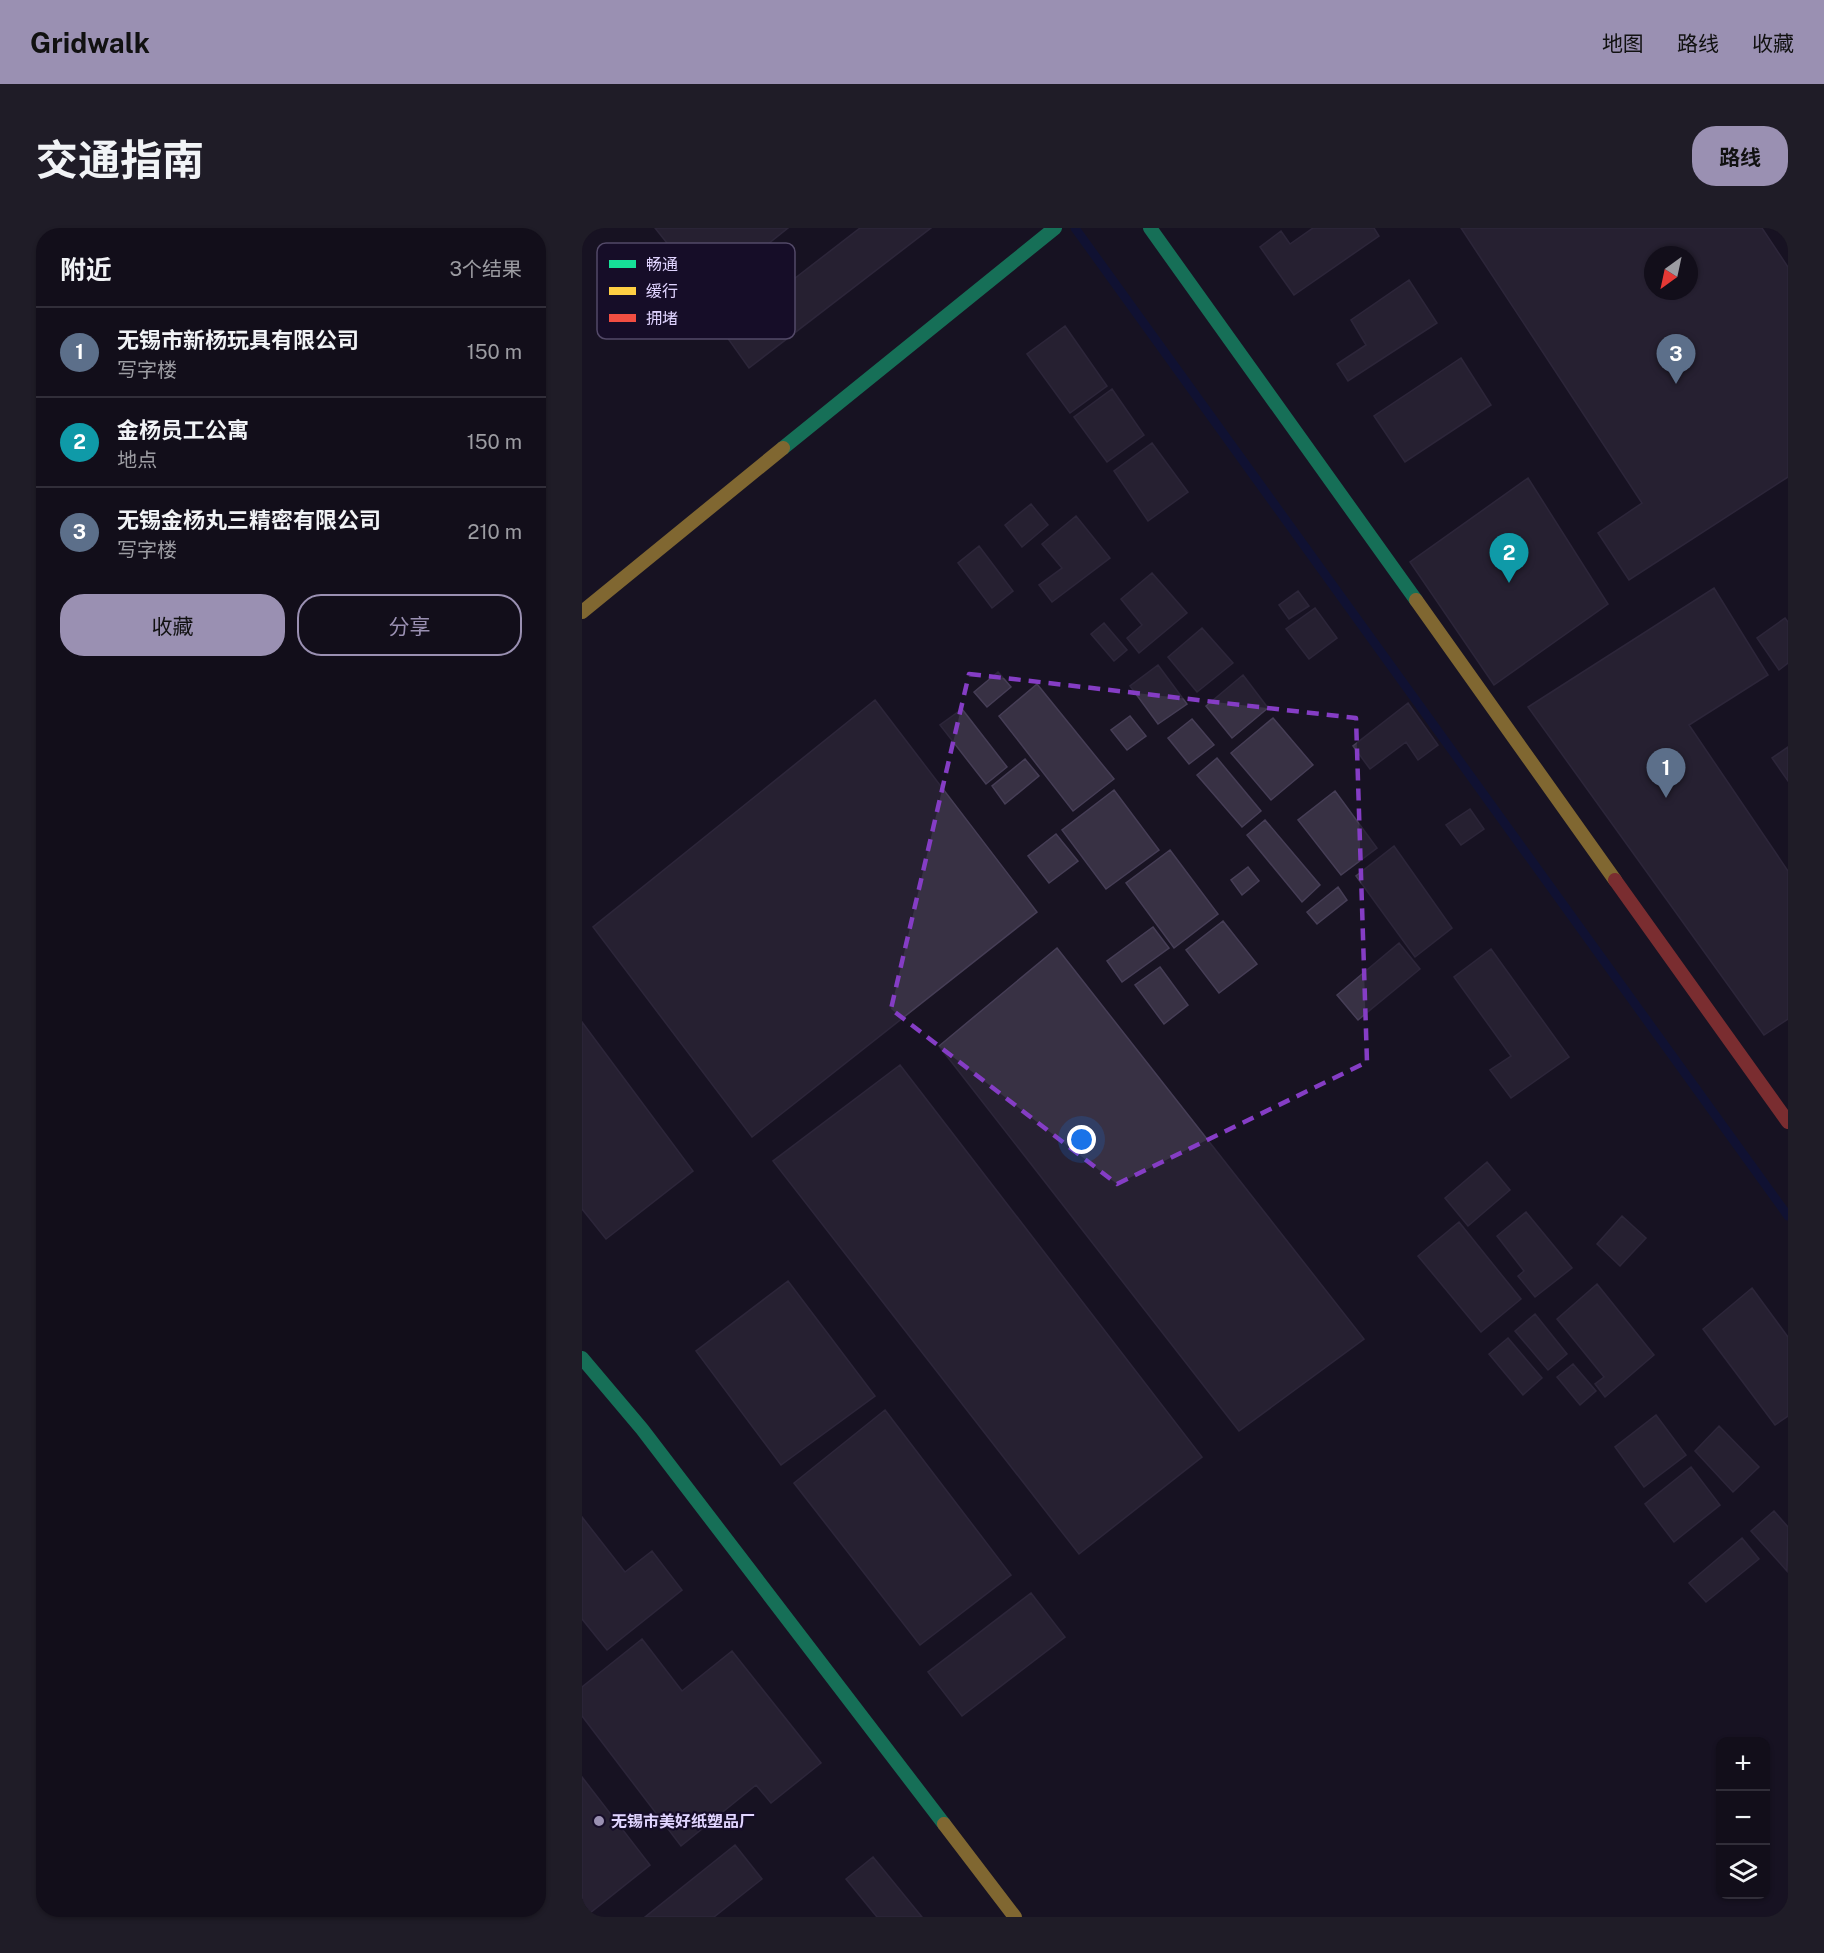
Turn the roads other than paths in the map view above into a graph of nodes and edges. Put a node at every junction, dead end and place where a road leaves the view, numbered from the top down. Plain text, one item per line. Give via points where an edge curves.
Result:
1 (1150, 228) edge
2 (1053, 229) edge
3 (582, 612) edge
4 (1788, 1122) edge
5 (582, 1358) edge
6 (1014, 1917) edge

1 - 4 street
2 - 3 street
5 - 6 street via 642,1429

